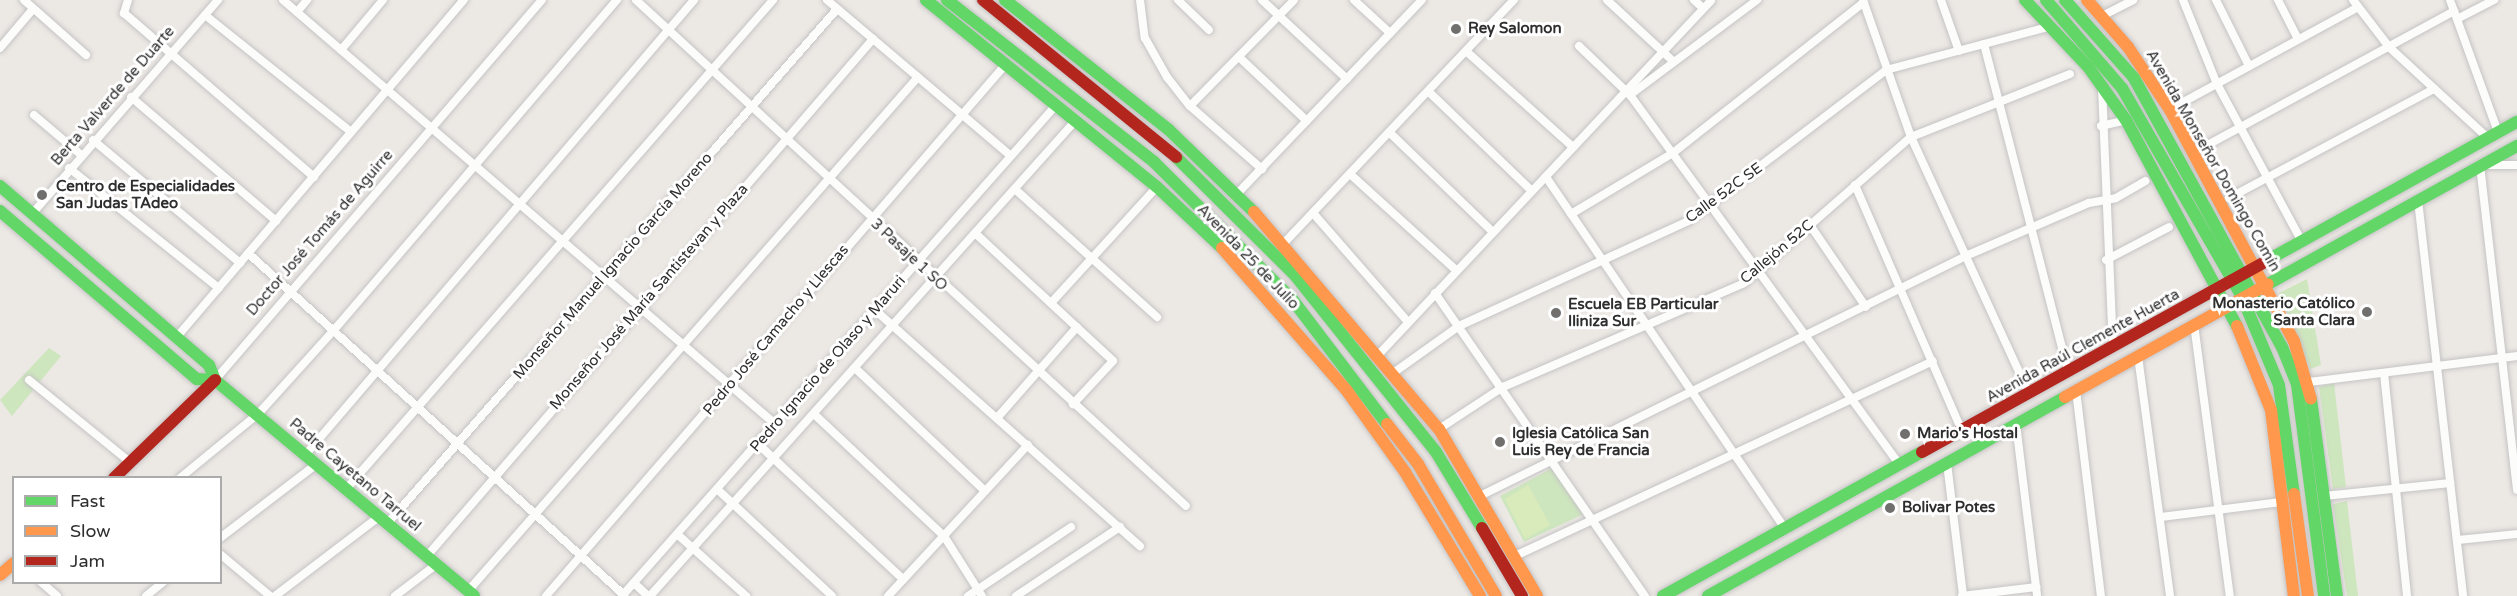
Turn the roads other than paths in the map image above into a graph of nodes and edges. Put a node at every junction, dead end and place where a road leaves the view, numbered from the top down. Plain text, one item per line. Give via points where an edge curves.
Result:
1 (24, 0) edge
2 (128, 0) edge
3 (218, 0) edge
4 (283, 0) edge
5 (307, 0) edge
6 (383, 0) edge
7 (464, 0) edge
8 (542, 0) edge
9 (617, 0) edge
10 (636, 0) edge
11 (694, 0) edge
12 (773, 0) edge
13 (827, 0) edge
14 (926, 0) edge
15 (947, 0) edge
16 (983, 0) edge
17 (1005, 0) edge
18 (1140, 0) edge
19 (1178, 0) edge
20 (1262, 0) edge
21 (1294, 0) edge
22 (1354, 0) edge
23 (1422, 0) edge
24 (1514, 0) edge
25 (1607, 0) edge
26 (1694, 0) edge
27 (1711, 0) edge
28 (1756, 0) edge
29 (1941, 0) edge
30 (2025, 0) edge
31 (2046, 0) edge
32 (2065, 0) edge
33 (2087, 0) edge
34 (2112, 0) edge
35 (2133, 0) edge
36 (2183, 0) edge
37 (2216, 0) edge
38 (2278, 0) edge
39 (2450, 0) edge
40 (2494, 0) edge
41 (1864, 1) edge
42 (2355, 3) edge
43 (1703, 8) junction
44 (33, 9) junction
45 (837, 9) junction
46 (297, 12) junction
47 (2107, 13) junction
48 (205, 15) junction
49 (1279, 15) junction
50 (2456, 15) junction
51 (2051, 26) junction
52 (668, 30) junction
53 (1209, 30) dead end
54 (1390, 33) junction
55 (873, 39) junction
56 (2298, 39) junction
57 (1984, 44) junction
58 (1579, 46) dead end
59 (2389, 47) junction
60 (0, 48) edge
61 (341, 50) junction
62 (1466, 51) junction
63 (1959, 51) junction
64 (1663, 52) junction
65 (86, 55) dead end
66 (170, 55) junction
67 (1239, 57) junction
68 (1674, 62) junction
69 (1006, 64) junction
70 (2249, 66) junction
71 (712, 69) junction
72 (1886, 70) junction
73 (2145, 71) junction
74 (2070, 74) dead end
75 (918, 77) junction
76 (1347, 78) junction
77 (2134, 78) junction
78 (2217, 84) junction
79 (2102, 87) junction
80 (2434, 89) junction
81 (387, 90) junction
82 (1428, 91) junction
83 (1626, 94) junction
84 (131, 97) junction
85 (1998, 99) junction
86 (1057, 105) junction
87 (1190, 106) junction
88 (2176, 106) dead end
89 (751, 107) junction
90 (962, 114) junction
91 (34, 115) dead end
92 (1077, 120) junction
93 (2126, 120) junction
94 (1308, 121) junction
95 (2517, 122) edge
96 (2101, 126) junction
97 (430, 128) junction
98 (2241, 128) junction
99 (351, 132) junction
100 (1389, 132) junction
101 (2493, 135) junction
102 (1911, 137) junction
103 (2153, 138) junction
104 (788, 139) junction
105 (93, 140) junction
106 (2140, 144) junction
107 (2517, 146) edge
108 (1573, 147) junction
109 (2202, 148) dead end
110 (1673, 153) junction
111 (80, 154) junction
112 (1011, 156) junction
113 (475, 165) junction
114 (2480, 165) junction
115 (2517, 165) edge
116 (69, 168) junction
117 (1262, 169) junction
118 (1350, 174) junction
119 (314, 177) junction
120 (1546, 177) junction
121 (2266, 178) junction
122 (829, 179) junction
123 (2145, 181) dead end
124 (1855, 185) junction
125 (0, 186) edge
126 (1157, 187) junction
127 (1016, 190) junction
128 (1532, 191) junction
129 (1237, 194) junction
130 (2229, 198) dead end
131 (16, 199) junction
132 (2104, 200) junction
133 (2418, 200) junction
134 (518, 202) junction
135 (1711, 205) junction
136 (1, 213) edge
137 (1313, 213) junction
138 (32, 214) junction
139 (1571, 214) junction
140 (870, 219) junction
141 (276, 221) junction
142 (1810, 225) junction
143 (2169, 226) dead end
144 (2028, 227) junction
145 (1493, 232) junction
146 (975, 233) junction
147 (562, 241) junction
148 (1285, 242) junction
149 (2302, 242) junction
150 (248, 253) junction
151 (1968, 255) junction
152 (1092, 258) junction
153 (2106, 260) junction
154 (1604, 262) junction
155 (240, 263) junction
156 (917, 263) junction
157 (1456, 270) junction
158 (1758, 270) junction
159 (2252, 270) junction
160 (1294, 274) junction
161 (603, 276) junction
162 (934, 278) junction
163 (2233, 280) junction
164 (2267, 283) junction
165 (219, 288) junction
166 (1902, 288) junction
167 (2220, 288) junction
168 (2255, 290) junction
169 (290, 291) junction
170 (1436, 293) junction
171 (2242, 297) junction
172 (1334, 298) junction
173 (1051, 303) junction
174 (2229, 304) junction
175 (639, 306) junction
176 (1866, 307) junction
177 (875, 310) junction
178 (1157, 316) dead end
179 (1408, 322) junction
180 (1645, 323) junction
181 (2194, 324) junction
182 (893, 325) junction
183 (1459, 326) junction
184 (1077, 327) junction
185 (334, 330) junction
186 (1806, 335) junction
187 (176, 338) junction
188 (684, 345) junction
189 (2113, 347) junction
190 (1381, 352) junction
191 (2138, 356) junction
192 (2517, 356) edge
193 (2502, 358) junction
194 (1933, 361) junction
195 (2437, 366) junction
196 (855, 368) junction
197 (377, 369) junction
198 (1396, 371) junction
199 (1037, 372) junction
200 (2068, 372) junction
201 (2384, 373) junction
202 (28, 380) dead end
203 (215, 380) junction
204 (2309, 382) junction
205 (730, 385) junction
206 (1503, 387) junction
207 (2076, 390) junction
208 (1692, 392) junction
209 (2029, 394) junction
210 (1853, 400) junction
211 (1073, 404) junction
212 (418, 406) junction
213 (259, 413) junction
214 (814, 414) junction
215 (997, 418) junction
216 (775, 424) junction
217 (2016, 424) junction
218 (1439, 429) junction
219 (1962, 431) junction
220 (458, 442) junction
221 (757, 443) junction
222 (1028, 445) junction
223 (307, 453) junction
224 (1734, 454) junction
225 (1554, 459) junction
226 (773, 460) junction
227 (2314, 462) junction
228 (318, 463) junction
229 (1947, 463) junction
230 (1900, 465) junction
231 (123, 472) edge
232 (494, 475) junction
233 (181, 476) edge
234 (2450, 483) junction
235 (347, 488) junction
236 (717, 489) junction
237 (2396, 489) junction
238 (2517, 490) edge
239 (985, 491) junction
240 (1482, 495) junction
241 (2324, 496) junction
242 (2281, 502) junction
243 (732, 504) junction
244 (1186, 506) dead end
245 (2219, 510) junction
246 (537, 513) junction
247 (2161, 517) junction
248 (384, 519) junction
249 (1597, 519) junction
250 (1120, 527) junction
251 (1071, 528) dead end
252 (1785, 529) junction
253 (677, 534) junction
254 (2517, 534) edge
255 (222, 536) edge
256 (944, 536) junction
257 (2457, 540) junction
258 (1140, 546) dead end
259 (693, 548) junction
260 (582, 554) junction
261 (222, 556) edge
262 (1515, 556) junction
263 (432, 560) junction
264 (12, 564) edge
265 (0, 575) edge
266 (903, 579) junction
267 (634, 583) junction
268 (46, 584) edge
269 (161, 584) edge
270 (976, 587) junction
271 (2037, 591) edge
272 (471, 593) edge
273 (623, 595) edge
274 (57, 596) edge
275 (146, 596) edge
276 (270, 596) edge
277 (275, 596) edge
278 (395, 596) edge
279 (546, 596) edge
280 (649, 596) edge
281 (746, 596) edge
282 (832, 596) edge
283 (888, 596) edge
284 (968, 596) edge
285 (982, 596) edge
286 (1016, 596) edge
287 (1480, 596) edge
288 (1496, 596) edge
289 (1522, 596) edge
290 (1537, 596) edge
291 (1645, 596) edge
292 (1663, 596) edge
293 (1708, 596) edge
294 (1963, 596) edge
295 (2101, 596) edge
296 (2170, 596) edge
297 (2230, 596) edge
298 (2294, 596) edge
299 (2308, 596) edge
300 (2324, 596) edge
301 (2337, 596) edge
302 (2407, 596) edge
303 (2463, 596) edge

1 - 44 street
2 - 66 street via 124,13
3 - 48 street, Berta Valverde de Duarte
4 - 46 street
5 - 46 street
6 - 61 street
7 - 81 street
8 - 97 street, Doctor José Tomás de Aguirre
9 - 113 street
10 - 52 street, 3 Pasaje 1 SO
11 - 52 street
12 - 71 street
13 - 45 street
14 - 69 main road, Avenida 25 de Julio
15 - 288 main road, Avenida 25 de Julio via 1154,162 1227,231 1359,381 1473,553
16 - 160 main road, Avenida 25 de Julio via 1164,145
17 - 129 main road via 1169,130
18 - 87 street via 1145,38
19 - 53 street
20 - 49 street
21 - 49 street
22 - 54 street
23 - 54 street
24 - 62 street
25 - 64 street
26 - 43 street
27 - 43 street
28 - 68 street
29 - 63 street
30 - 51 main road
31 - 103 main road via 2103,60
32 - 77 main road, Avenida Monseñor Domingo Comín
33 - 47 main road, Avenida Monseñor Domingo Comín
34 - 47 street
35 - 47 street
36 - 78 street
37 - 70 street
38 - 56 street
39 - 50 street
40 - 50 street
41 - 72 street
41 - 110 street
42 - 56 street
42 - 59 street
43 - 64 street
44 - 60 street
44 - 65 street
45 - 55 street
45 - 89 street, Monseñor Manuel Ignacio García Moreno
46 - 61 street
47 - 73 main road, Avenida Monseñor Domingo Comín
48 - 66 street, Berta Valverde de Duarte
48 - 99 street
49 - 67 street
49 - 76 street
50 - 59 street
50 - 101 street
51 - 57 street, Calle 52C SE
51 - 79 main road
52 - 71 street, 3 Pasaje 1 SO
52 - 134 street
54 - 76 street
55 - 75 street
55 - 104 street, Monseñor José María Santistevan y Plaza
56 - 70 street
57 - 63 street, Calle 52C SE
57 - 85 street
58 - 83 street
59 - 80 street
59 - 98 street
61 - 81 street
62 - 82 street
62 - 108 street
63 - 72 street, Calle 52C SE
64 - 68 street
64 - 83 street
66 - 84 street, Berta Valverde de Duarte
66 - 119 street
67 - 87 street
67 - 94 street
68 - 83 street
69 - 86 main road, Avenida 25 de Julio
69 - 90 street, Pedro José Camacho y Llescas
70 - 78 street
71 - 89 street, 3 Pasaje 1 SO
71 - 147 street
72 - 102 street
72 - 135 street, Calle 52C SE
73 - 77 main road
73 - 159 main road, Avenida Monseñor Domingo Comín
74 - 85 street, Callejón 52C
75 - 90 street
75 - 122 street
76 - 94 street
77 - 159 main road, Avenida Monseñor Domingo Comín
78 - 88 street
78 - 98 street
79 - 93 main road
79 - 96 street
80 - 101 street
80 - 121 street
81 - 97 street
81 - 99 street
82 - 100 street
82 - 128 street
83 - 108 street
83 - 110 street
84 - 105 street, Berta Valverde de Duarte
84 - 141 street
85 - 102 street, Callejón 52C
85 - 144 street
86 - 92 main road, Avenida 25 de Julio
86 - 112 street, Pedro Ignacio de Olaso y Maruri
87 - 117 street
89 - 104 street, 3 Pasaje 1 SO
89 - 161 street, Monseñor Manuel Ignacio García Moreno
90 - 112 street
90 - 140 street, Pedro José Camacho y Llescas
91 - 111 street
92 - 126 main road, Avenida 25 de Julio
92 - 127 street
93 - 96 street
93 - 106 main road
94 - 117 street
95 - 101 main road, Avenida Raúl Clemente Huerta
96 - 132 street
97 - 113 street
97 - 169 street, Doctor José Tomás de Aguirre
98 - 109 street
98 - 121 street
99 - 119 street
100 - 118 street
100 - 145 street
101 - 149 main road, Avenida Raúl Clemente Huerta
102 - 124 street, Callejón 52C
102 - 151 street
103 - 106 main road
103 - 163 main road
104 - 122 street, 3 Pasaje 1 SO
104 - 175 street, Monseñor José María Santistevan y Plaza
105 - 111 street, Berta Valverde de Duarte
105 - 155 street
106 - 167 main road
107 - 114 main road
108 - 120 street
110 - 135 street
110 - 139 street
111 - 116 street, Berta Valverde de Duarte
112 - 156 street, Pedro Ignacio de Olaso y Maruri
113 - 134 street
113 - 185 street
114 - 115 street
114 - 133 main road
114 - 193 street
116 - 138 street, Berta Valverde de Duarte
116 - 165 street
117 - 129 street
118 - 137 street
118 - 157 street
119 - 141 street
120 - 128 street
120 - 139 street
121 - 130 street
121 - 149 street
122 - 140 street, 3 Pasaje 1 SO
122 - 188 street
123 - 132 street
124 - 142 street, Callejón 52C
124 - 166 street
125 - 131 main road, Padre Cayetano Tarruel
126 - 152 street
126 - 287 main road, Avenida 25 de Julio via 1218,243 1347,391 1405,472
127 - 146 street
127 - 152 street
128 - 145 street
129 - 148 main road
131 - 136 main road
131 - 138 main road, Padre Cayetano Tarruel
132 - 144 street
132 - 153 street
133 - 164 main road
133 - 195 street
134 - 147 street
134 - 197 street
135 - 154 street, Calle 52C SE
135 - 158 street
136 - 203 main road, Padre Cayetano Tarruel via 197,378
137 - 148 street
137 - 179 street
138 - 187 main road, Padre Cayetano Tarruel
139 - 154 street
140 - 156 street, 3 Pasaje 1 SO
140 - 205 street, Pedro José Camacho y Llescas
141 - 150 street
142 - 158 street, Callejón 52C
142 - 176 street
143 - 153 street
144 - 151 street
144 - 200 street
145 - 157 street
146 - 162 street
146 - 173 street
147 - 161 street
147 - 212 street
148 - 172 main road
149 - 159 main road, Avenida Raúl Clemente Huerta
150 - 155 street
150 - 169 street
151 - 166 street
151 - 209 street
152 - 173 street
152 - 178 street
153 - 189 street
154 - 180 street
154 - 183 street, Calle 52C SE
155 - 165 street
156 - 162 street, 3 Pasaje 1 SO
156 - 177 street, Pedro Ignacio de Olaso y Maruri
157 - 170 street
158 - 180 street, Callejón 52C via 1744,283
158 - 186 street
159 - 163 main road, Avenida Raúl Clemente Huerta
159 - 164 main road, Avenida Monseñor Domingo Comín
159 - 168 main road, Avenida Monseñor Domingo Comín
160 - 172 main road
160 - 289 main road, Avenida 25 de Julio via 1436,452
161 - 175 street
161 - 220 street, Monseñor Manuel Ignacio García Moreno
162 - 182 street
162 - 199 street, 3 Pasaje 1 SO
163 - 167 main road, Avenida Raúl Clemente Huerta
163 - 171 main road
164 - 168 main road
164 - 204 main road, Avenida Monseñor Domingo Comín
165 - 187 street
166 - 176 street
166 - 194 street
167 - 174 main road
167 - 189 main road, Avenida Raúl Clemente Huerta
168 - 171 main road
168 - 227 main road, Avenida Monseñor Domingo Comín via 2297,384
169 - 185 street
169 - 203 street, Doctor José Tomás de Aguirre
170 - 179 street
170 - 183 street
171 - 174 main road
171 - 299 main road via 2279,385
172 - 190 main road
173 - 184 street
174 - 181 main road
174 - 242 main road via 2267,390
175 - 188 street
175 - 232 street, Monseñor José María Santistevan y Plaza
176 - 186 street
177 - 182 street
177 - 216 street, Pedro Ignacio de Olaso y Maruri
179 - 190 street
180 - 206 street, Callejón 52C
180 - 208 street
181 - 191 main road
181 - 245 street
182 - 196 street
182 - 215 street
183 - 198 street, Calle 52C SE
183 - 206 street
184 - 199 street
184 - 211 street via 1113,361
185 - 197 street
185 - 213 street
186 - 208 street
186 - 210 street
187 - 203 main road, Padre Cayetano Tarruel via 209,365
188 - 205 street
188 - 246 street
189 - 200 main road, Avenida Raúl Clemente Huerta
190 - 198 main road
191 - 207 main road
191 - 247 street
192 - 193 street
193 - 195 street
193 - 238 street
194 - 210 street
194 - 219 street
195 - 201 street
195 - 234 street
196 - 214 street
196 - 239 street
197 - 212 street
197 - 223 street
198 - 218 main road
199 - 211 street, 3 Pasaje 1 SO
199 - 215 street
200 - 209 main road, Avenida Raúl Clemente Huerta
201 - 204 street
201 - 237 street
202 - 231 street
203 - 213 main road, Padre Cayetano Tarruel
203 - 231 main road, Doctor José Tomás de Aguirre
204 - 227 main road, Avenida Monseñor Domingo Comín
205 - 216 street
205 - 260 street, Pedro José Camacho y Llescas
206 - 218 street, Callejón 52C
206 - 225 street
207 - 217 main road
207 - 295 street
208 - 224 street
208 - 225 street
209 - 219 main road, Avenida Raúl Clemente Huerta
210 - 224 street
210 - 230 street
211 - 244 street, 3 Pasaje 1 SO
212 - 220 street
212 - 235 street
213 - 223 main road, Padre Cayetano Tarruel
213 - 233 street
214 - 226 street
214 - 256 street
215 - 222 street
216 - 221 street, Pedro Ignacio de Olaso y Maruri
217 - 229 main road
217 - 271 street
218 - 240 main road
219 - 230 main road, Avenida Raúl Clemente Huerta
220 - 232 street
220 - 248 street, Monseñor Manuel Ignacio García Moreno
221 - 226 street
221 - 236 street, Pedro Ignacio de Olaso y Maruri
222 - 239 street
222 - 250 street
223 - 228 main road, Padre Cayetano Tarruel
224 - 249 street
224 - 252 street
225 - 240 street
225 - 249 street
226 - 243 street
226 - 266 street
227 - 241 main road, Avenida Monseñor Domingo Comín
227 - 300 main road, Avenida Monseñor Domingo Comín
228 - 235 main road, Padre Cayetano Tarruel
228 - 255 street
229 - 293 main road
229 - 294 street
230 - 252 main road, Avenida Raúl Clemente Huerta
232 - 246 street
232 - 263 street, Monseñor José María Santistevan y Plaza
234 - 237 street
234 - 257 street
235 - 248 main road, Padre Cayetano Tarruel
236 - 243 street
236 - 253 street, Pedro Ignacio de Olaso y Maruri
237 - 241 street
237 - 302 street
239 - 256 street
240 - 262 main road
241 - 301 main road, Avenida Monseñor Domingo Comín
242 - 245 street
242 - 298 main road
243 - 259 street
243 - 282 street
245 - 247 street
245 - 297 street
246 - 260 street
246 - 272 street
247 - 296 street
248 - 263 main road, Padre Cayetano Tarruel
248 - 277 street, Monseñor Manuel Ignacio García Moreno
249 - 262 street
249 - 291 street
250 - 258 street
250 - 286 street
251 - 270 street
252 - 292 main road, Avenida Raúl Clemente Huerta
253 - 259 street
253 - 267 street, Pedro Ignacio de Olaso y Maruri
254 - 257 street
256 - 266 street
256 - 270 street
257 - 303 street
259 - 280 street
259 - 281 street
260 - 273 street
260 - 279 street, Pedro José Camacho y Llescas
261 - 276 street
262 - 290 main road
263 - 272 main road, Padre Cayetano Tarruel
263 - 278 street, Monseñor José María Santistevan y Plaza
264 - 265 main road
266 - 283 street
267 - 273 street, Pedro Ignacio de Olaso y Maruri
267 - 280 street
268 - 274 street
269 - 275 street
270 - 284 street
270 - 285 street
271 - 294 street

